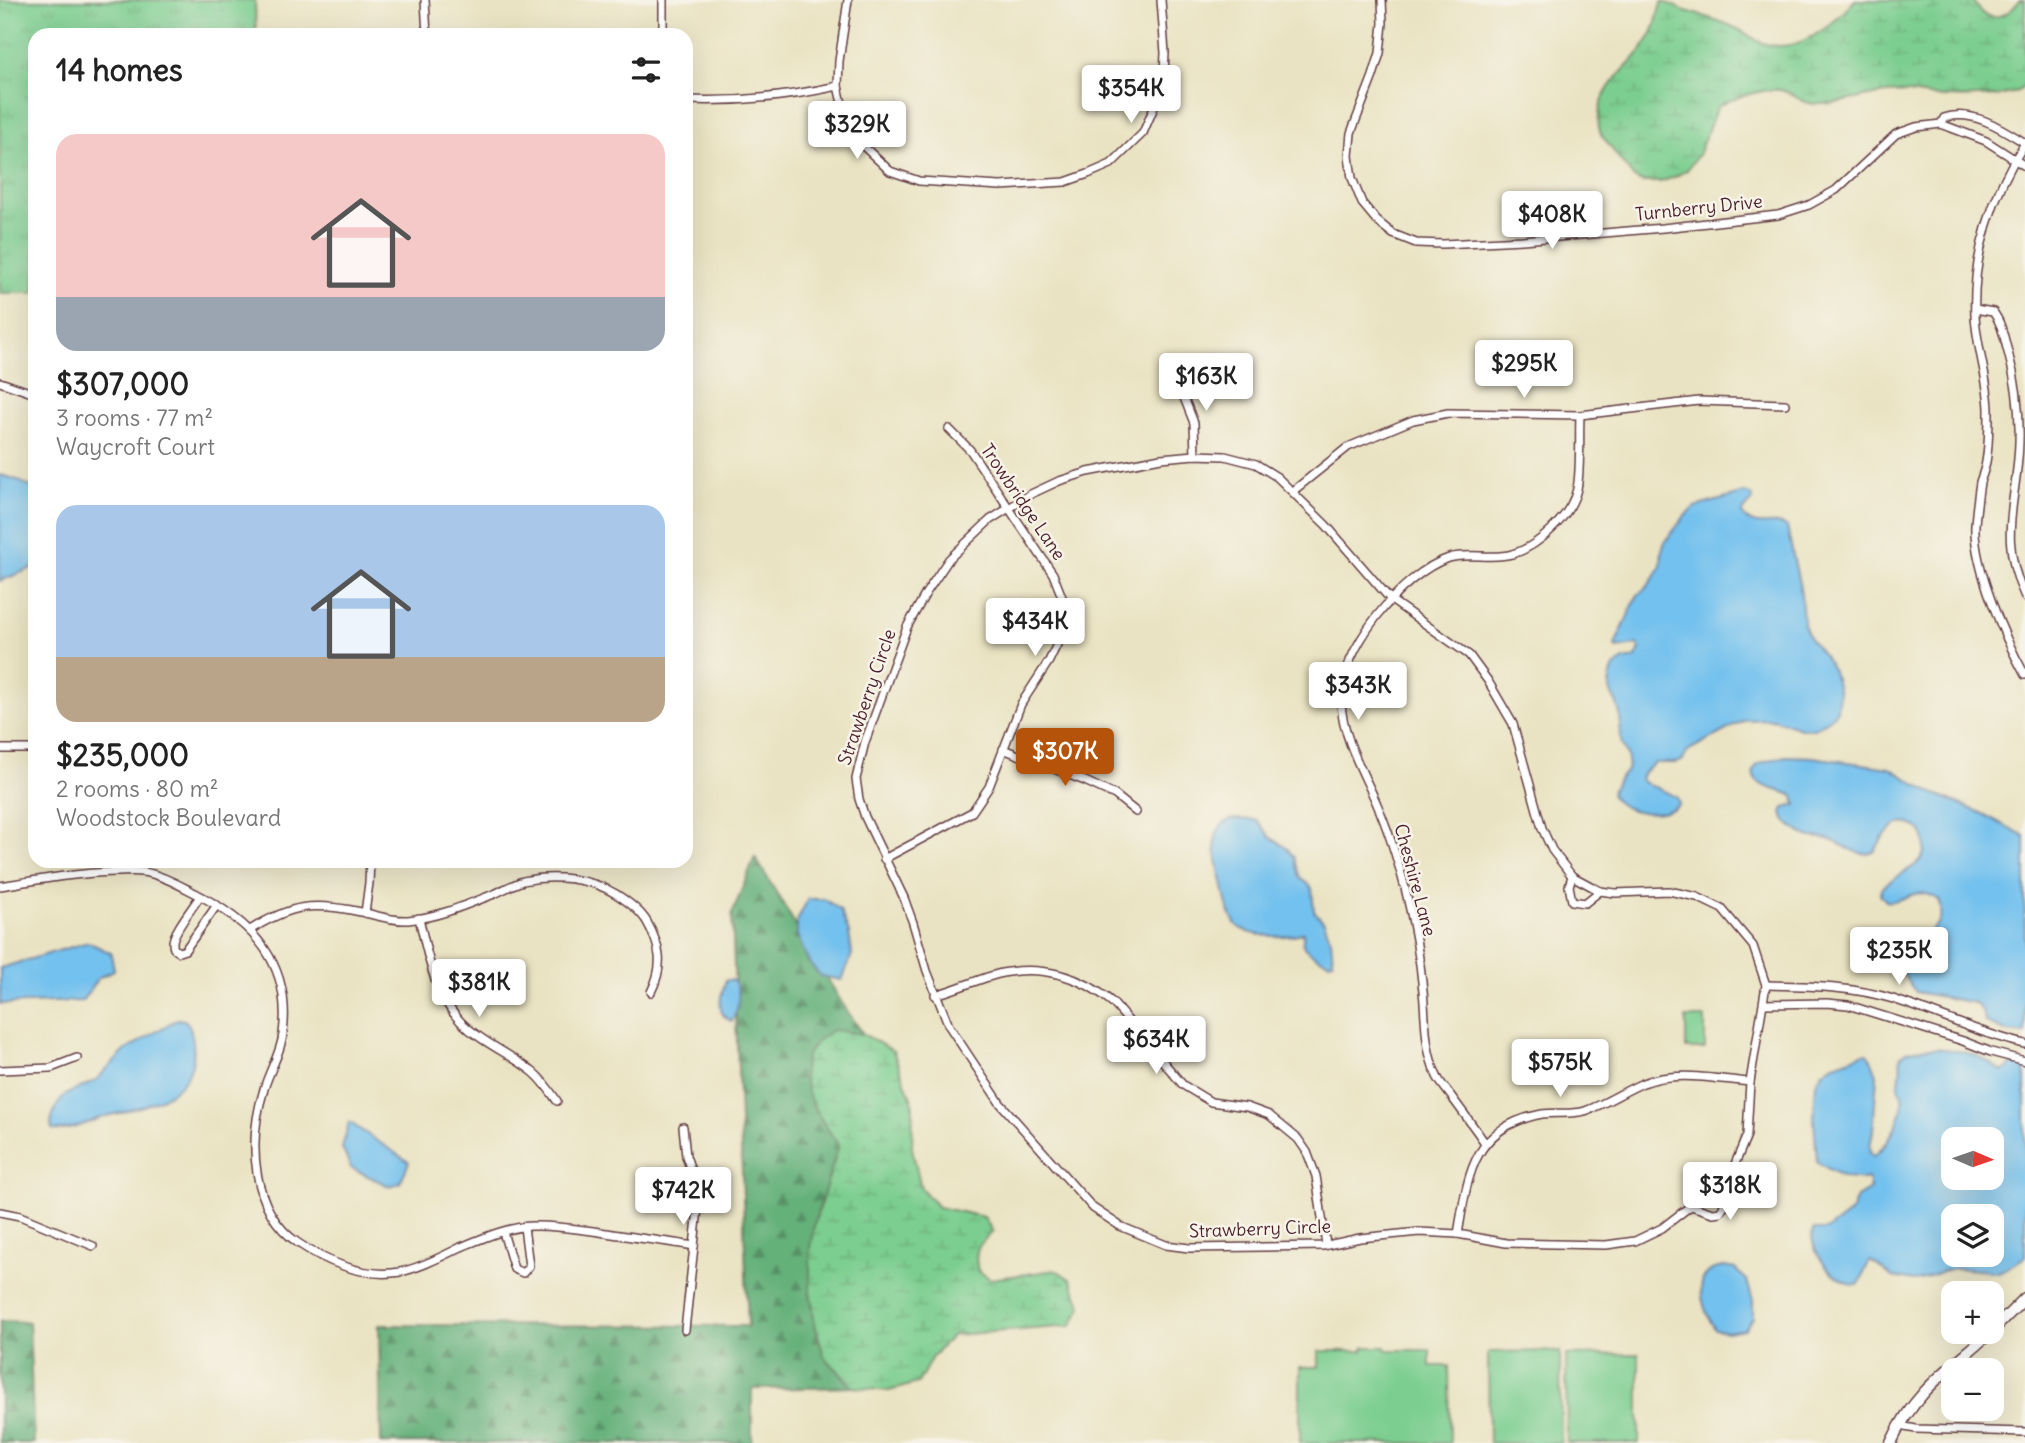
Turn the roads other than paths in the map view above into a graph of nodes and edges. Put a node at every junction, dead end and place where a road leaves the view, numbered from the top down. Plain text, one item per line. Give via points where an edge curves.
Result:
1 (425, 0) edge
2 (663, 0) edge
3 (848, 0) edge
4 (1161, 0) edge
5 (1382, 0) edge
6 (427, 28) edge
7 (663, 28) edge
8 (838, 86) junction
9 (693, 100) edge
10 (1941, 124) junction
11 (2025, 143) edge
12 (2014, 160) junction
13 (2025, 166) edge
14 (1975, 309) junction
15 (1177, 380) dead end
16 (0, 382) edge
17 (28, 392) edge
18 (1785, 404) dead end
19 (1580, 415) junction
20 (950, 429) dead end
21 (1195, 455) junction
22 (1293, 491) junction
23 (1009, 509) junction
24 (2025, 597) edge
25 (1391, 600) junction
26 (2025, 675) edge
27 (0, 749) edge
28 (28, 749) edge
29 (1003, 749) junction
30 (1136, 812) dead end
31 (884, 859) junction
32 (370, 868) edge
33 (1572, 876) junction
34 (0, 886) edge
35 (1600, 891) junction
36 (200, 896) junction
37 (217, 905) junction
38 (365, 913) junction
39 (419, 918) junction
40 (250, 930) junction
41 (1766, 985) junction
42 (651, 992) dead end
43 (1872, 994) junction
44 (936, 995) junction
45 (1764, 1004) junction
46 (1868, 1010) junction
47 (1968, 1026) junction
48 (1962, 1041) junction
49 (2025, 1044) edge
50 (77, 1058) dead end
51 (2025, 1061) edge
52 (0, 1069) edge
53 (1750, 1082) junction
54 (557, 1101) dead end
55 (683, 1127) dead end
56 (1485, 1143) junction
57 (1720, 1183) junction
58 (1690, 1206) junction
59 (0, 1212) edge
60 (524, 1227) junction
61 (503, 1232) junction
62 (1458, 1234) junction
63 (1326, 1245) junction
64 (93, 1246) dead end
65 (694, 1246) junction
66 (2025, 1298) edge
67 (2004, 1318) edge
68 (685, 1330) dead end
69 (1976, 1344) edge
70 (1899, 1426) junction
71 (2025, 1432) edge
72 (1891, 1443) edge

1 - 6 street
2 - 7 street
3 - 8 street
4 - 8 street via 1164,74 1143,132 1111,164 1065,182 947,184 890,171 859,142 846,121
5 - 10 street, Turnberry Drive via 1380,53 1351,133 1352,178 1362,203 1377,221 1416,243 1522,240 1778,215 1836,190 1896,134
8 - 9 street via 727,102
10 - 11 street, Turnberry Drive via 1944,118 1964,116 1990,123
10 - 12 street via 1986,141
11 - 12 street
12 - 13 street
12 - 14 street via 1984,237
14 - 24 street via 1993,312 1999,319 2014,371 2019,445 2010,546
14 - 26 street via 1989,407 1976,540 1998,619
15 - 21 street via 1194,423
16 - 17 street
18 - 19 street via 1699,401
19 - 22 street via 1448,413 1413,420 1348,447
19 - 25 street, Cheshire Lane via 1577,489 1551,531 1514,554 1456,556 1437,562
20 - 23 street, Trowbridge Lane via 970,450
21 - 22 street, Strawberry Circle via 1255,464
21 - 23 street, Strawberry Circle via 1087,472 1031,494
22 - 25 street, Strawberry Circle
23 - 29 street, Trowbridge Lane via 1053,574 1064,614 1063,632 1021,704
23 - 31 street, Strawberry Circle via 990,520 949,559 926,593 907,627 865,742 856,779 859,799
25 - 33 street, Strawberry Circle via 1469,655 1488,681 1513,724 1542,828
25 - 56 street, Cheshire Lane via 1356,645 1343,680 1343,720 1394,847 1412,914 1429,1054 1437,1077
27 - 28 street
29 - 30 street via 1095,785
29 - 31 street, Trowbridge Lane via 989,787 972,812
31 - 44 street, Strawberry Circle via 904,898
32 - 38 street
33 - 35 street, Strawberry Circle
33 - 35 street, Strawberry Circle via 1572,901 1585,903
34 - 36 street via 83,873 142,872
35 - 41 street, Strawberry Circle via 1669,891 1722,909 1753,946
36 - 37 street
36 - 37 street via 173,936 175,950 185,950
37 - 40 street
38 - 39 street
38 - 40 street via 311,906 273,916
39 - 42 street via 449,912 524,881 576,879 602,886 645,918 657,940 660,960
39 - 54 street via 436,986 448,1006 475,1034 534,1072
40 - 61 street via 277,970 283,999 283,1037 260,1101 256,1137 259,1185 274,1222 321,1256 365,1272 394,1273
41 - 43 street via 1829,986
41 - 45 street, Strawberry Circle
43 - 46 street
43 - 47 street
44 - 63 street, Strawberry Circle via 949,1026 1000,1103 1093,1208 1120,1226 1166,1245 1189,1248
44 - 63 street via 1020,970 1066,975 1100,992 1182,1085 1212,1102 1269,1115 1298,1139 1316,1175
45 - 46 street via 1827,1003
45 - 53 street, Strawberry Circle
46 - 48 street
47 - 48 street
47 - 49 street
48 - 51 street
50 - 52 street via 51,1068
53 - 56 street via 1668,1076 1584,1111 1529,1117 1503,1128
53 - 57 street, Strawberry Circle via 1747,1135 1735,1164
55 - 65 street via 685,1156 697,1188
56 - 62 street via 1470,1170
57 - 58 street, Strawberry Circle
57 - 58 street, Strawberry Circle via 1724,1206 1720,1212
58 - 62 street, Strawberry Circle via 1662,1228 1635,1241 1606,1245 1506,1243
59 - 64 street
60 - 61 street
60 - 61 street via 529,1266 523,1273 514,1269
60 - 65 street via 569,1228
62 - 63 street, Strawberry Circle via 1401,1233
65 - 68 street
66 - 67 main road
69 - 70 main road via 1925,1389
70 - 71 street
70 - 72 main road

